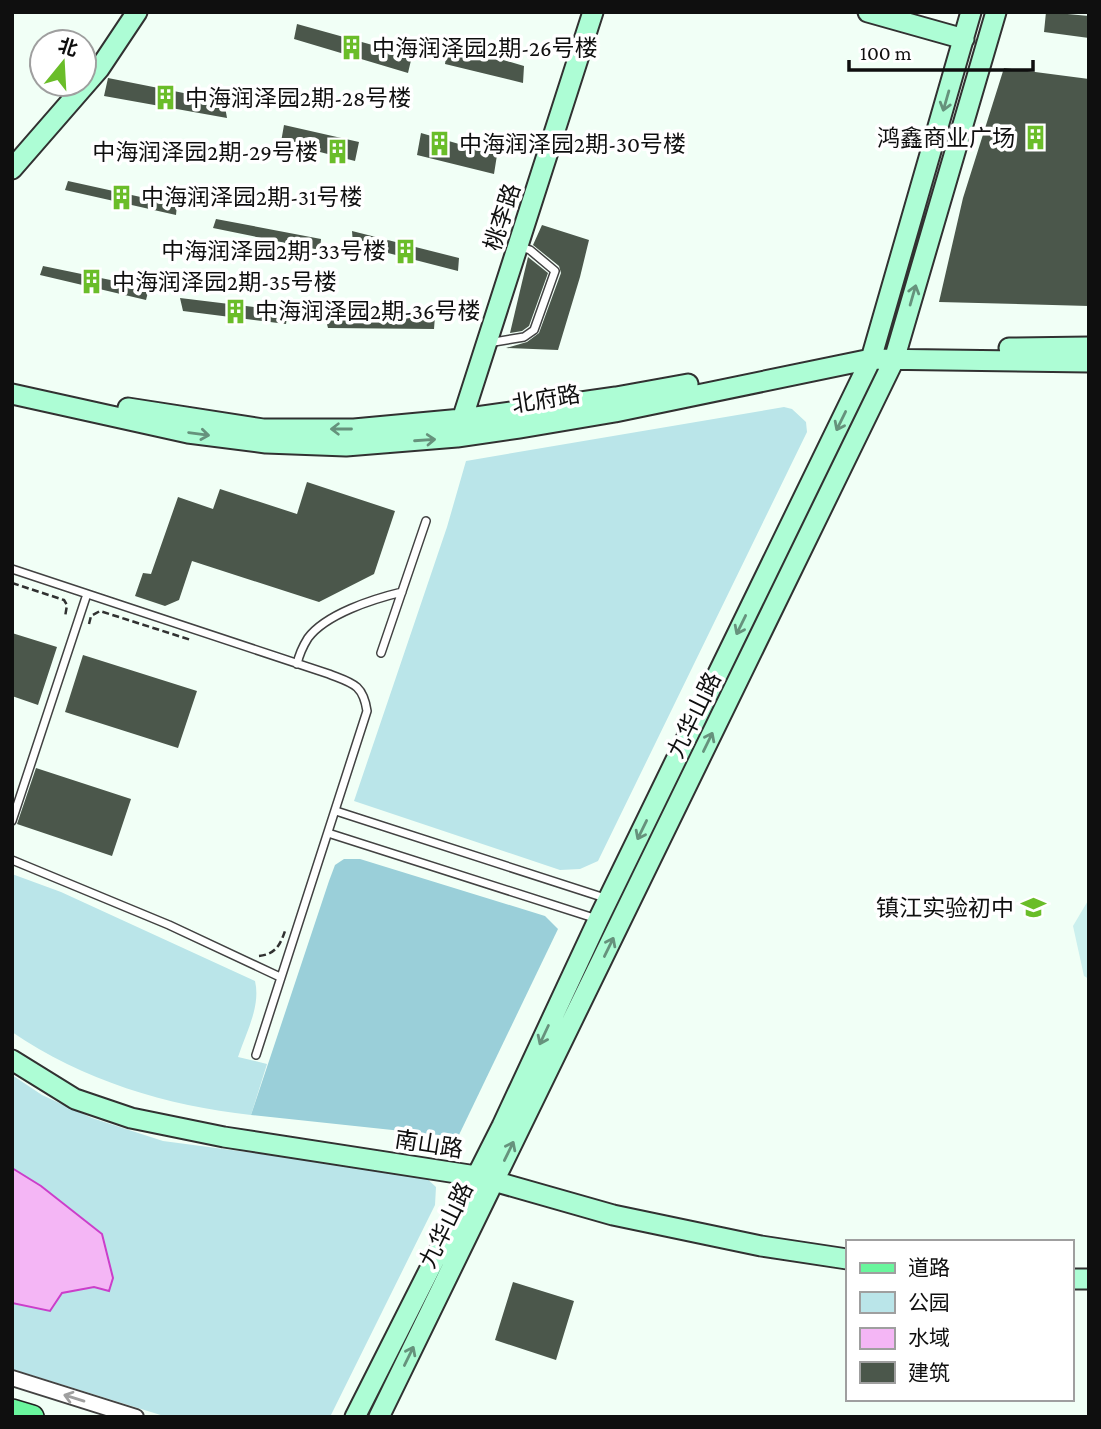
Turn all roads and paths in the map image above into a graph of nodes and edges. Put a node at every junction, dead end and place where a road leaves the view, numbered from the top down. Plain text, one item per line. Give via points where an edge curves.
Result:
1 (137, 12) edge
2 (593, 12) edge
3 (867, 12) edge
4 (971, 12) edge
5 (996, 12) edge
6 (964, 39) junction
7 (12, 169) edge
8 (518, 246) junction
9 (487, 343) junction
10 (1089, 347) edge
11 (872, 354) junction
12 (896, 354) junction
13 (1089, 362) edge
14 (12, 382) edge
15 (12, 394) edge
16 (459, 428) junction
17 (426, 521) dead end
18 (12, 569) edge
19 (12, 583) edge
20 (402, 592) junction
21 (87, 594) junction
22 (65, 617) dead end
23 (89, 624) dead end
24 (194, 641) dead end
25 (381, 653) dead end
26 (297, 664) junction
27 (335, 811) junction
28 (12, 821) edge
29 (328, 833) junction
30 (12, 860) edge
31 (608, 899) junction
32 (598, 919) junction
33 (288, 920) dead end
34 (258, 956) dead end
35 (280, 977) junction
36 (256, 1055) dead end
37 (12, 1060) edge
38 (486, 1179) junction
39 (846, 1259) edge
40 (12, 1378) edge
41 (12, 1411) edge
42 (32, 1417) edge
43 (136, 1417) edge
44 (355, 1417) edge
45 (379, 1417) edge

1 - 7 main road via 99,69
2 - 8 main road, 桃李路
3 - 6 main road
4 - 6 main road, 九华山路
12 -> 5 main road, 九华山路
6 -> 11 main road, 九华山路
8 - 9 main road, 桃李路
8 - 9 lane via 555,271 534,330 524,337
9 - 16 main road, 桃李路
10 - 12 main road, 北府路
11 - 12 main road, 北府路
11 - 16 main road, 北府路 via 615,412
11 -> 31 main road, 九华山路
12 - 13 main road, 北府路
38 -> 12 main road, 九华山路
16 -> 14 main road, 北府路 via 263,429 123,407
15 -> 16 main road, 北府路 via 188,433 266,443 346,446
17 - 20 lane
18 - 21 lane
19 - 22 path via 64,600 68,605
20 - 25 lane
20 - 26 lane via 363,603 325,624 309,637
21 - 26 lane
21 - 28 lane
23 - 24 path via 90,616 100,611
26 - 27 lane via 347,681 365,696 367,710
27 - 29 lane
27 - 31 lane
29 - 32 lane
29 - 35 lane
30 - 35 lane
31 - 32 main road, 九华山路
32 -> 38 main road, 九华山路
33 - 34 path via 278,948
35 - 36 lane
37 - 38 main road, 南山路 via 75,1099 131,1118
38 - 39 main road, 南山路 via 613,1214
38 - 44 main road, 九华山路
45 -> 38 main road, 九华山路
43 -> 40 street
41 - 42 main road

